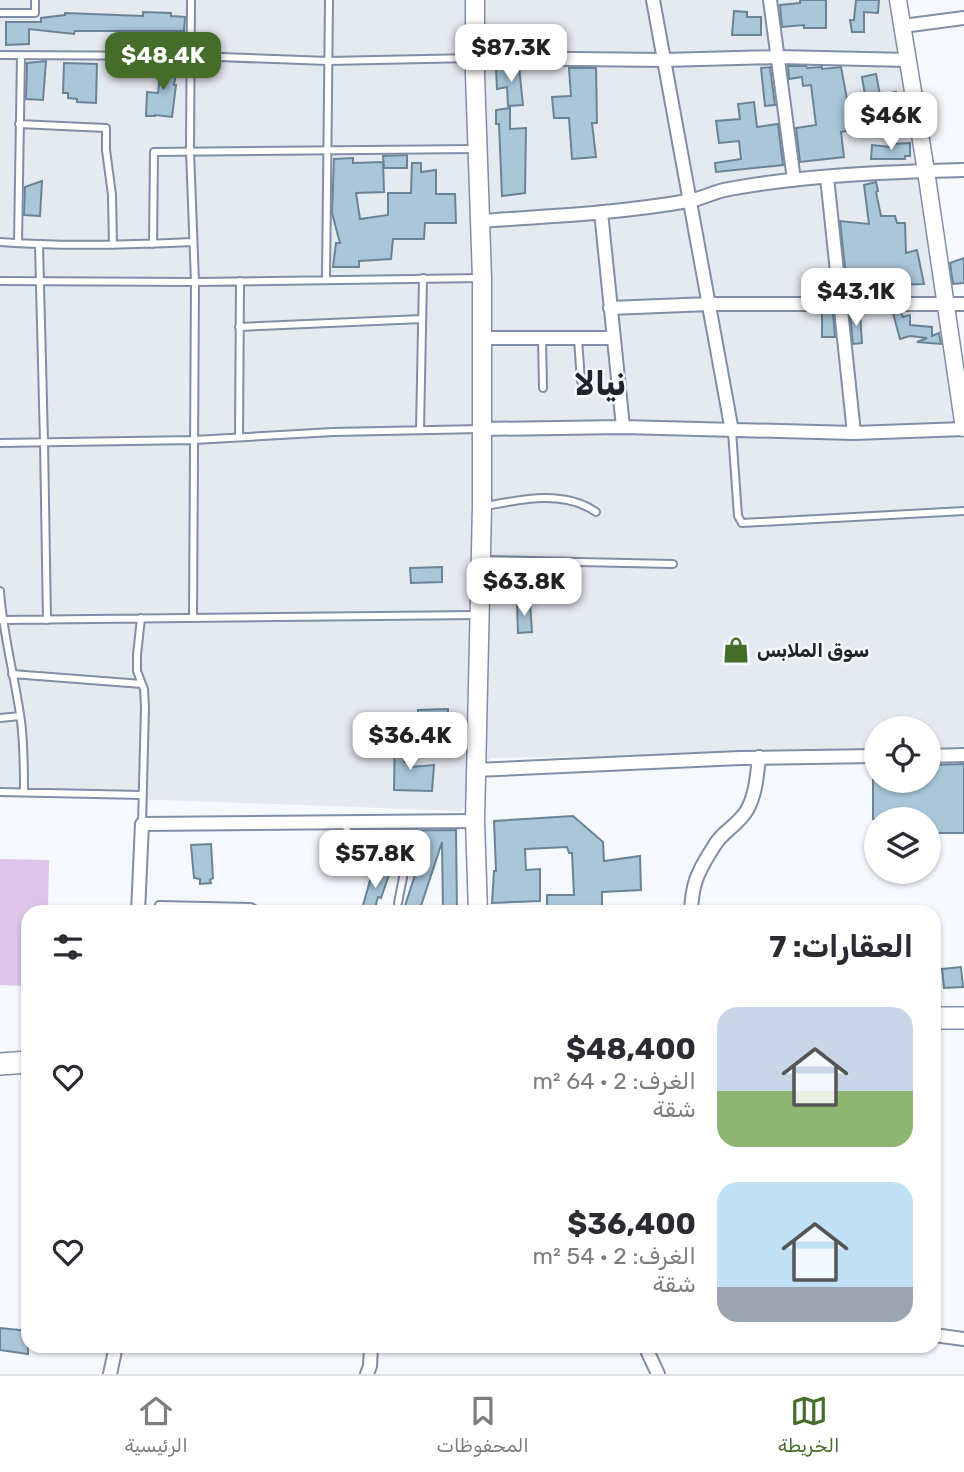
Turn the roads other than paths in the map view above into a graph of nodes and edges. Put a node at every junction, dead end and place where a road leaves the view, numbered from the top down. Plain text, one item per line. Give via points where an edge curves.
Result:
1 (34, 0) edge
2 (191, 0) edge
3 (329, 0) edge
4 (475, 0) edge
5 (653, 0) edge
6 (770, 0) edge
7 (898, 0) edge
8 (0, 13) edge
9 (964, 18) edge
10 (903, 26) junction
11 (0, 55) edge
12 (21, 56) junction
13 (191, 56) junction
14 (778, 57) junction
15 (476, 58) junction
16 (664, 60) junction
17 (909, 60) junction
18 (328, 61) junction
19 (19, 124) junction
20 (477, 149) junction
21 (190, 151) junction
22 (327, 151) junction
23 (926, 170) junction
24 (964, 170) edge
25 (827, 177) junction
26 (794, 180) junction
27 (691, 201) junction
28 (601, 212) junction
29 (481, 221) junction
30 (0, 242) edge
31 (193, 242) junction
32 (18, 243) junction
33 (153, 244) junction
34 (39, 245) junction
35 (113, 245) junction
36 (423, 278) junction
37 (482, 278) junction
38 (326, 279) junction
39 (0, 281) edge
40 (240, 281) junction
41 (40, 282) junction
42 (195, 282) junction
43 (841, 303) junction
44 (945, 303) junction
45 (709, 304) junction
46 (964, 304) edge
47 (610, 308) junction
48 (422, 319) junction
49 (239, 327) junction
50 (481, 338) junction
51 (542, 338) junction
52 (614, 338) junction
53 (578, 339) junction
54 (581, 381) dead end
55 (543, 388) dead end
56 (623, 427) junction
57 (482, 429) junction
58 (964, 429) edge
59 (420, 430) junction
60 (732, 431) junction
61 (854, 433) junction
62 (239, 437) junction
63 (194, 440) junction
64 (44, 442) junction
65 (0, 443) edge
66 (482, 506) junction
67 (964, 511) edge
68 (596, 512) dead end
69 (480, 560) junction
70 (673, 564) dead end
71 (0, 591) edge
72 (480, 615) junction
73 (141, 618) junction
74 (193, 618) junction
75 (1, 620) edge
76 (47, 620) junction
77 (12, 674) junction
78 (142, 684) junction
79 (20, 716) junction
80 (0, 718) edge
81 (964, 755) edge
82 (864, 756) edge
83 (941, 756) edge
84 (759, 757) junction
85 (476, 770) junction
86 (0, 792) edge
87 (24, 792) junction
88 (142, 795) junction
89 (475, 821) junction
90 (346, 822) junction
91 (142, 824) junction
92 (398, 903) dead end
93 (138, 905) edge
94 (478, 905) edge
95 (691, 905) edge
96 (941, 1018) edge
97 (964, 1018) edge
98 (21, 1062) edge
99 (0, 1064) edge
100 (941, 1336) edge
101 (964, 1339) edge
102 (114, 1353) edge
103 (371, 1353) edge
104 (648, 1353) edge
105 (110, 1374) edge
106 (367, 1374) edge
107 (658, 1374) edge

1 - 8 lane via 35,13
2 - 13 lane
3 - 18 lane
4 - 15 main road
5 - 16 street
6 - 14 street
7 - 10 street
9 - 10 street
10 - 17 street
11 - 12 lane
12 - 13 lane
12 - 19 lane
13 - 18 lane
13 - 21 lane
14 - 16 street
14 - 17 street
14 - 26 street
15 - 16 street
15 - 18 lane
15 - 20 main road
16 - 27 street
17 - 23 street
18 - 22 lane
19 - 32 lane
19 - 35 lane via 106,128
20 - 22 lane
20 - 29 main road
21 - 22 lane
21 - 31 lane
21 - 33 lane via 154,152
22 - 38 lane
23 - 24 street
23 - 25 street
23 - 44 street
25 - 26 street
25 - 43 street
26 - 27 street via 727,189
27 - 28 street
27 - 45 street
28 - 29 street
28 - 47 street
29 - 37 main road
30 - 32 lane
31 - 33 lane
31 - 42 lane
32 - 34 lane
33 - 35 lane
34 - 35 lane
34 - 41 lane
36 - 37 lane
36 - 38 lane
36 - 48 lane
37 - 50 main road
38 - 40 lane
39 - 41 lane
40 - 42 lane
40 - 49 lane
41 - 42 lane
41 - 64 lane
42 - 63 lane
43 - 44 street
43 - 45 street
43 - 61 street
44 - 46 street
44 - 58 street
45 - 47 street
45 - 60 street
47 - 52 street
48 - 49 lane
48 - 59 lane
49 - 62 lane
50 - 51 street
50 - 57 main road
51 - 53 street
51 - 55 lane
52 - 53 street
52 - 56 street
53 - 54 lane
56 - 57 street
56 - 60 street
57 - 59 lane
57 - 66 main road
58 - 61 street
59 - 62 lane
60 - 61 street
60 - 67 lane via 742,523
62 - 63 lane
63 - 64 lane
63 - 74 lane
64 - 65 lane
64 - 76 lane
66 - 68 lane via 540,498 578,503
66 - 69 main road
69 - 70 lane
69 - 72 main road
71 - 75 lane
72 - 74 lane
72 - 85 main road
73 - 74 lane
73 - 76 lane
73 - 78 lane via 137,671
75 - 76 lane
75 - 77 lane
77 - 78 lane
77 - 79 lane
78 - 88 lane
79 - 80 lane
79 - 87 lane
81 - 83 street
82 - 84 street
84 - 85 street
84 - 95 street via 749,805 697,873
85 - 89 main road
86 - 87 lane
87 - 88 lane
88 - 91 lane
89 - 90 street
89 - 94 main road
90 - 91 street
90 - 92 lane via 354,851 406,854
91 - 93 street
96 - 97 main road
98 - 99 main road
100 - 101 street
102 - 105 street
103 - 106 street
104 - 107 street

